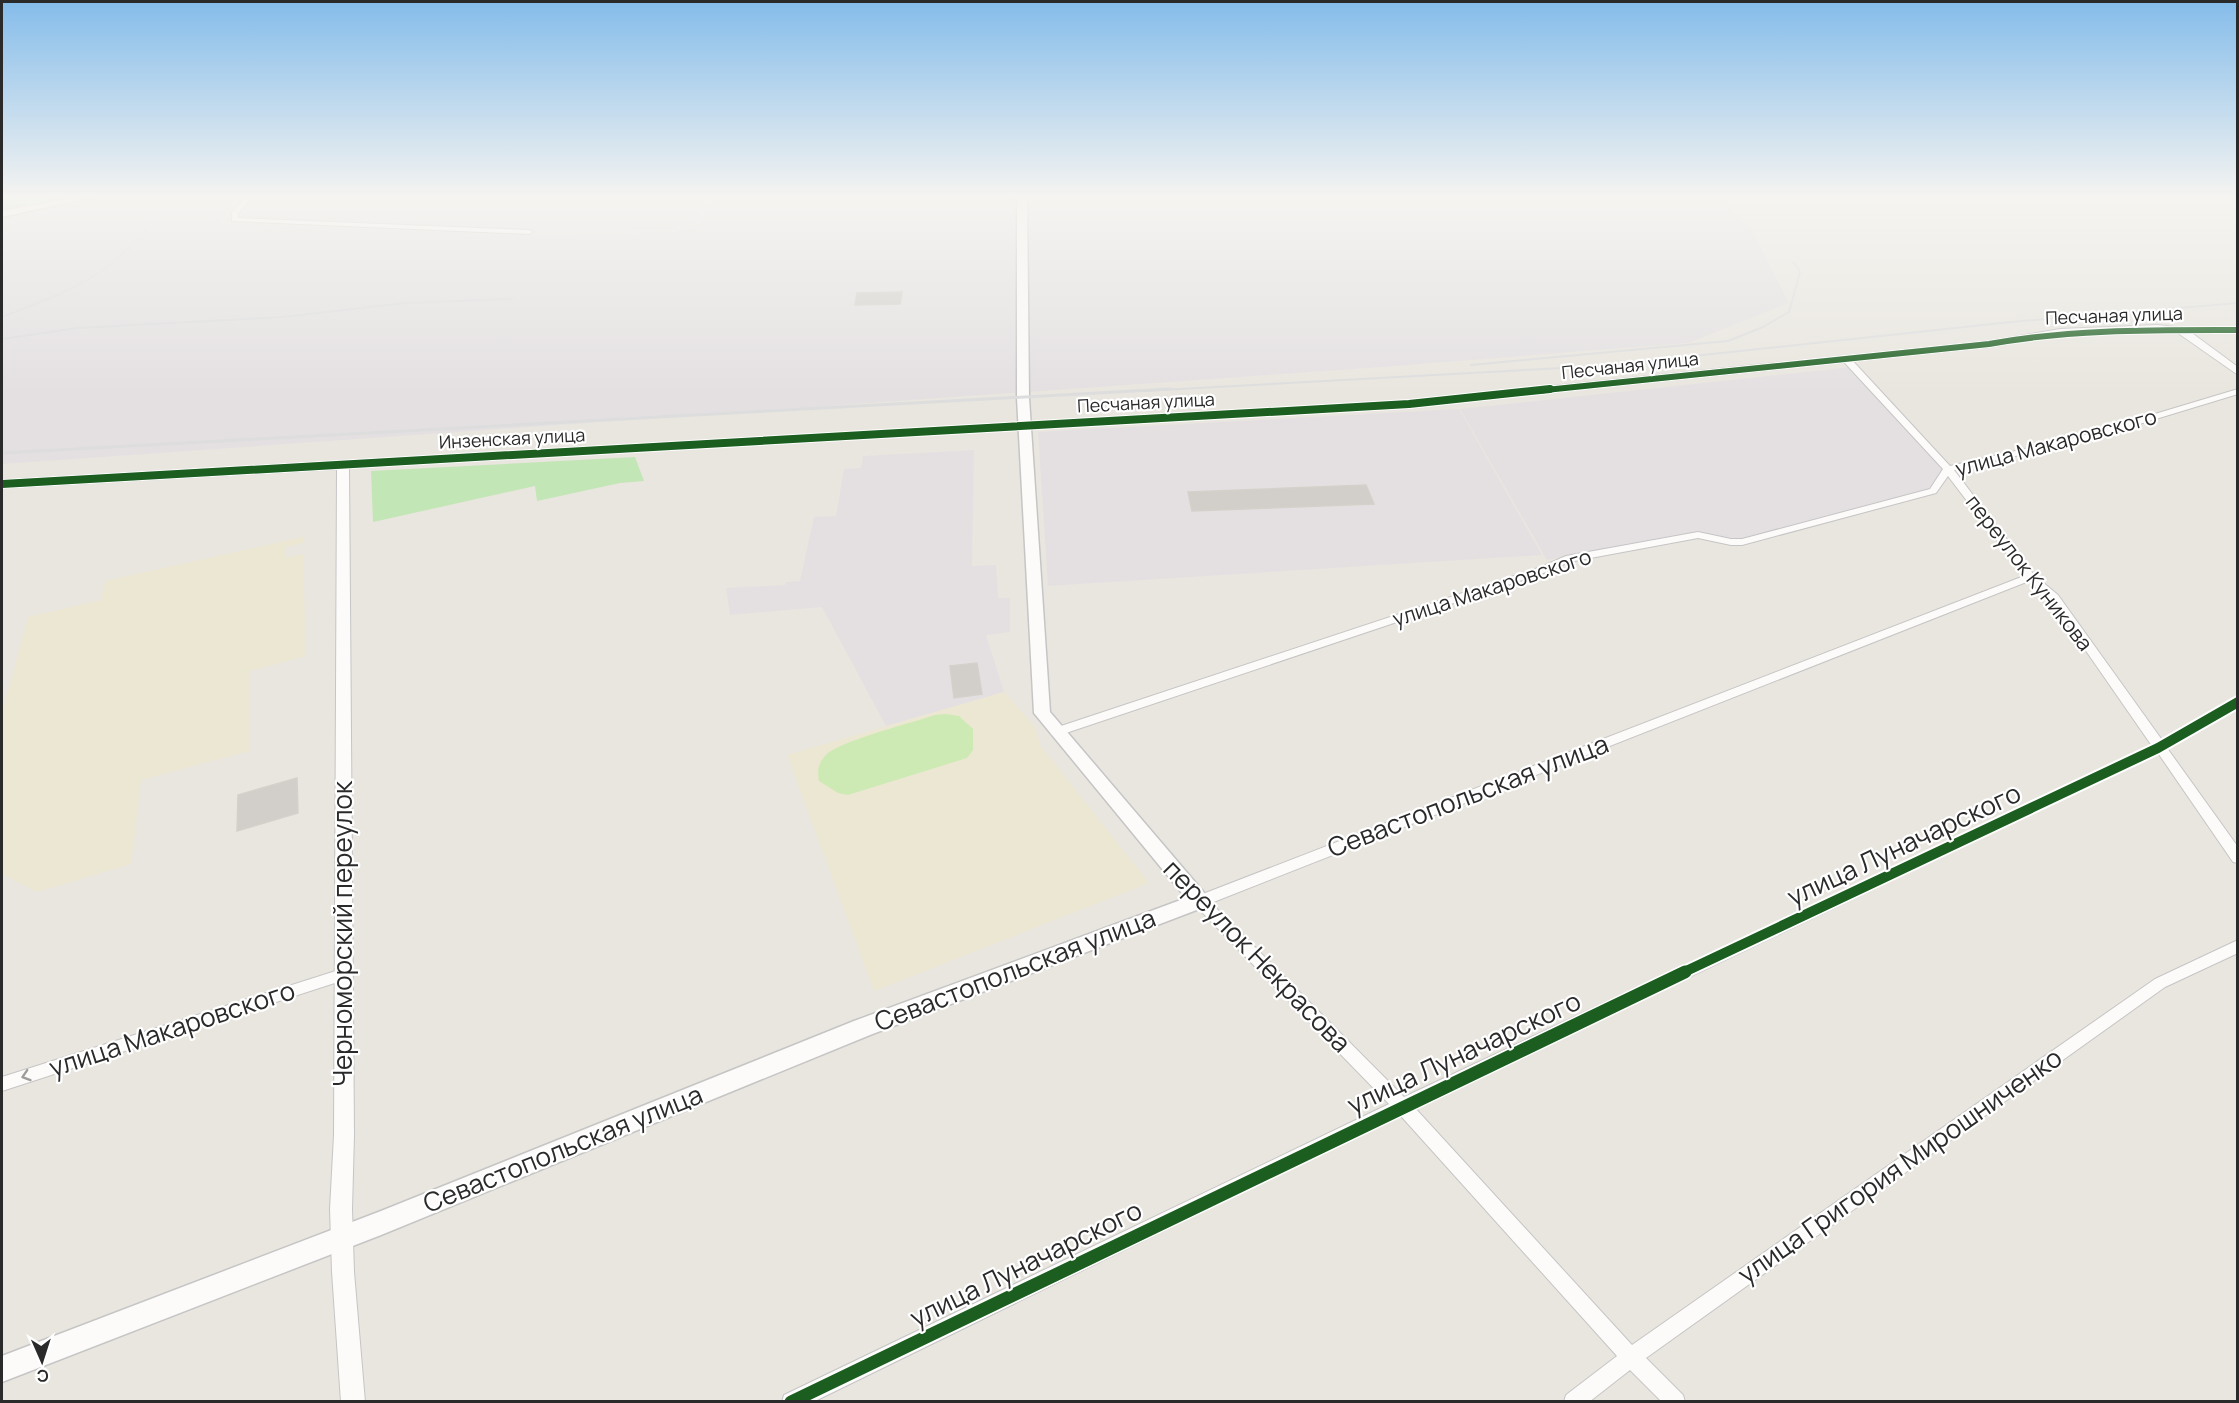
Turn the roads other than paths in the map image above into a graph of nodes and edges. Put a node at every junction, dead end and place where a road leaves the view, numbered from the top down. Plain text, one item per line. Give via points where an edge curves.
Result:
1 (1023, 261) edge
2 (2181, 330) junction
3 (2238, 330) edge
4 (1847, 360) junction
5 (2238, 372) edge
6 (2238, 391) edge
7 (1025, 427) junction
8 (342, 465) junction
9 (1948, 469) junction
10 (2, 484) edge
11 (2030, 577) junction
12 (2238, 702) edge
13 (1056, 732) junction
14 (2158, 748) junction
15 (2238, 858) edge
16 (1200, 901) junction
17 (2238, 946) edge
18 (342, 975) junction
19 (2, 1084) edge
20 (1402, 1106) junction
21 (342, 1238) junction
22 (1630, 1357) junction
23 (2, 1369) edge
24 (353, 1401) edge
25 (791, 1401) edge
26 (1573, 1401) edge
27 (1676, 1401) edge

1 - 7 main road, переулок Некрасова
2 - 3 street, Песчаная улица
2 - 4 street, Песчаная улица via 2060,332
2 - 5 street
4 - 7 street, Песчаная улица via 1409,404
4 - 9 street, переулок Куникова
6 - 9 street, улица Макаровского via 2087,437
7 - 8 street, Инзенская улица
7 - 13 main road, переулок Некрасова via 1042,713
8 - 10 street, Инзенская улица
8 - 18 street, Черноморский переулок
9 - 11 street, переулок Куникова
9 - 13 street, улица Макаровского via 1933,491 1742,542 1729,543 1714,536 1698,535 1566,559
11 - 14 street, переулок Куникова via 2054,597
11 - 16 street, Севастопольская улица
12 - 14 street, улица Луначарского
13 - 16 main road, переулок Некрасова
14 - 15 street, переулок Куникова
14 - 20 street, улица Луначарского
16 - 20 street, переулок Некрасова
16 - 21 main road, Севастопольская улица via 862,1028
17 - 22 street, улица Григория Мирошниченко via 2160,983
18 -> 19 street, улица Макаровского
18 - 21 street, Черноморский переулок
20 - 22 street, переулок Некрасова
20 - 25 street, улица Луначарского
21 - 23 main road, Севастопольская улица
21 - 24 street, Черноморский переулок
22 - 26 street, улица Григория Мирошниченко
22 - 27 street, переулок Некрасова

